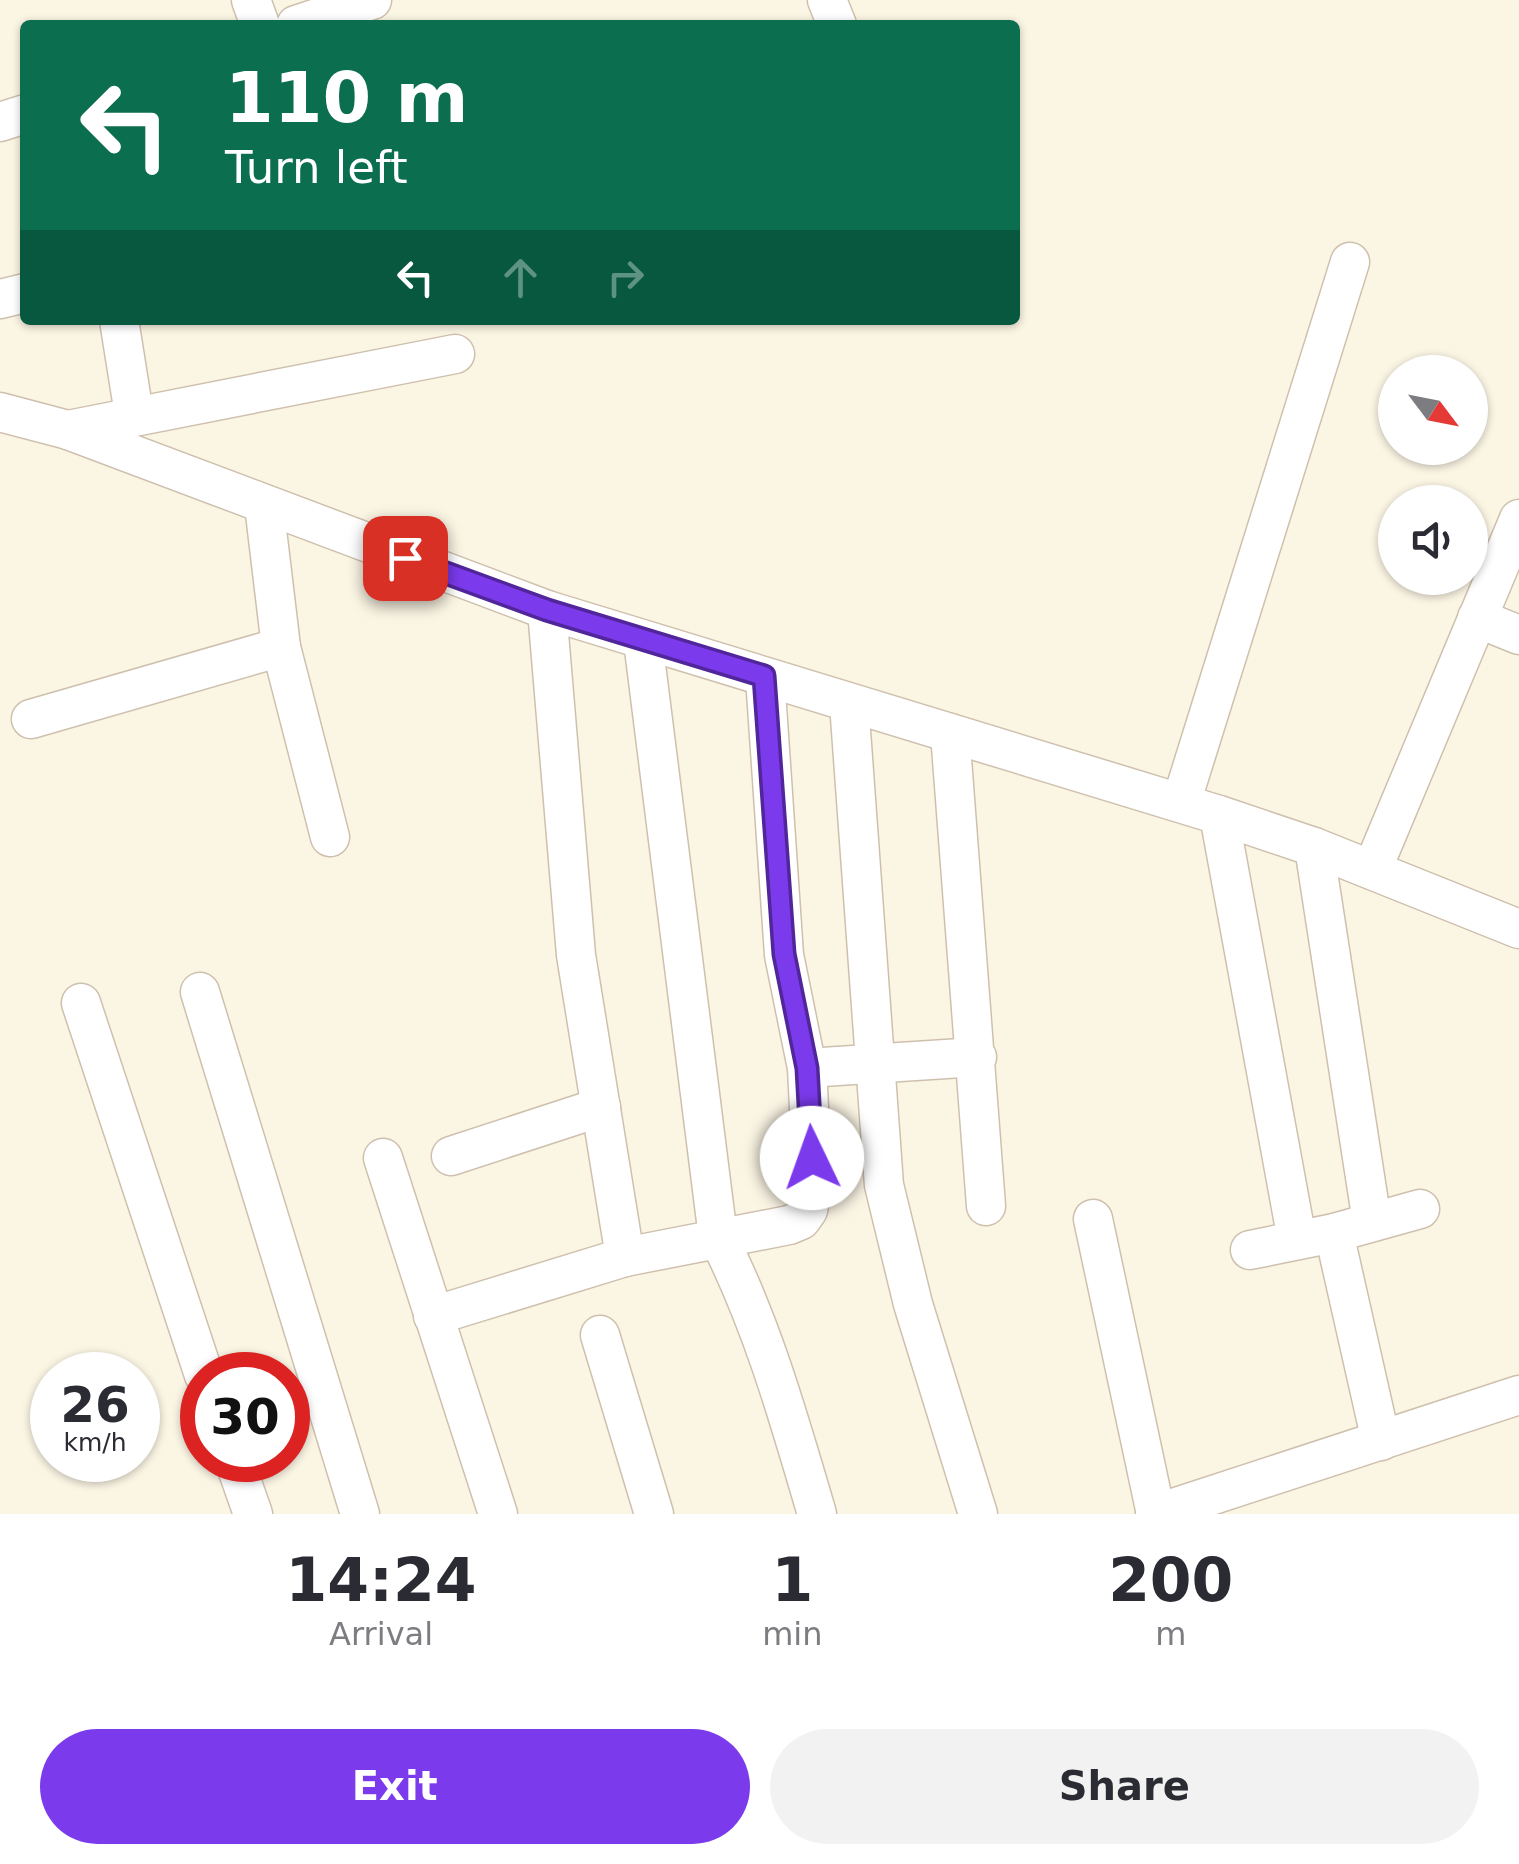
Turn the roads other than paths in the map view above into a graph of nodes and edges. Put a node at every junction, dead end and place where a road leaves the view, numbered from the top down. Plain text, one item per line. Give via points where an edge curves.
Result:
1 (372, 0) edge
2 (311, 20) edge
3 (1350, 262) dead end
4 (120, 325) edge
5 (456, 354) dead end
6 (0, 412) edge
7 (134, 414) junction
8 (68, 430) junction
9 (264, 505) junction
10 (1519, 519) edge
11 (547, 610) junction
12 (1476, 618) junction
13 (1519, 636) edge
14 (642, 641) junction
15 (281, 647) junction
16 (764, 676) junction
17 (850, 703) junction
18 (32, 719) dead end
19 (950, 734) junction
20 (1181, 803) junction
21 (1218, 815) junction
22 (330, 837) dead end
23 (1314, 847) junction
24 (1372, 870) junction
25 (1519, 929) edge
26 (200, 992) dead end
27 (81, 1003) dead end
28 (977, 1057) junction
29 (874, 1065) junction
30 (807, 1068) junction
31 (600, 1108) junction
32 (451, 1156) dead end
33 (383, 1158) dead end
34 (986, 1206) dead end
35 (1420, 1209) dead end
36 (1093, 1219) dead end
37 (1372, 1222) junction
38 (1334, 1233) junction
39 (718, 1238) junction
40 (1297, 1240) junction
41 (1250, 1250) dead end
42 (625, 1257) junction
43 (433, 1316) junction
44 (600, 1335) dead end
45 (196, 1352) edge
46 (1519, 1395) edge
47 (1380, 1441) junction
48 (241, 1482) edge
49 (252, 1514) edge
50 (360, 1514) edge
51 (498, 1514) edge
52 (654, 1514) edge
53 (818, 1514) edge
54 (978, 1514) edge
55 (1156, 1514) edge

1 - 2 street
3 - 20 street
4 - 7 street
5 - 7 street
6 - 8 street
7 - 8 street
8 - 9 street
9 - 11 street
9 - 15 street
10 - 12 street
11 - 14 street
11 - 31 street via 576,955
12 - 13 street
12 - 24 street
14 - 16 street
14 - 39 street
15 - 18 street
15 - 22 street
16 - 17 street
16 - 30 street via 784,954
17 - 19 street
17 - 29 street
19 - 20 street
19 - 28 street
20 - 21 street
21 - 23 street
21 - 40 street
23 - 24 street
23 - 37 street
24 - 25 street
26 - 50 street
27 - 45 street
28 - 29 street
28 - 34 street
29 - 30 street
29 - 54 street via 884,1185 912,1304
30 - 39 street via 813,1188 808,1210 789,1225
31 - 32 street
31 - 42 street
33 - 43 street
35 - 37 street
36 - 55 street
37 - 38 street
38 - 40 street
38 - 47 street
39 - 42 street
39 - 53 street via 774,1367
40 - 41 street
42 - 43 street
43 - 51 street
44 - 52 street
46 - 47 street
47 - 55 street
48 - 49 street

